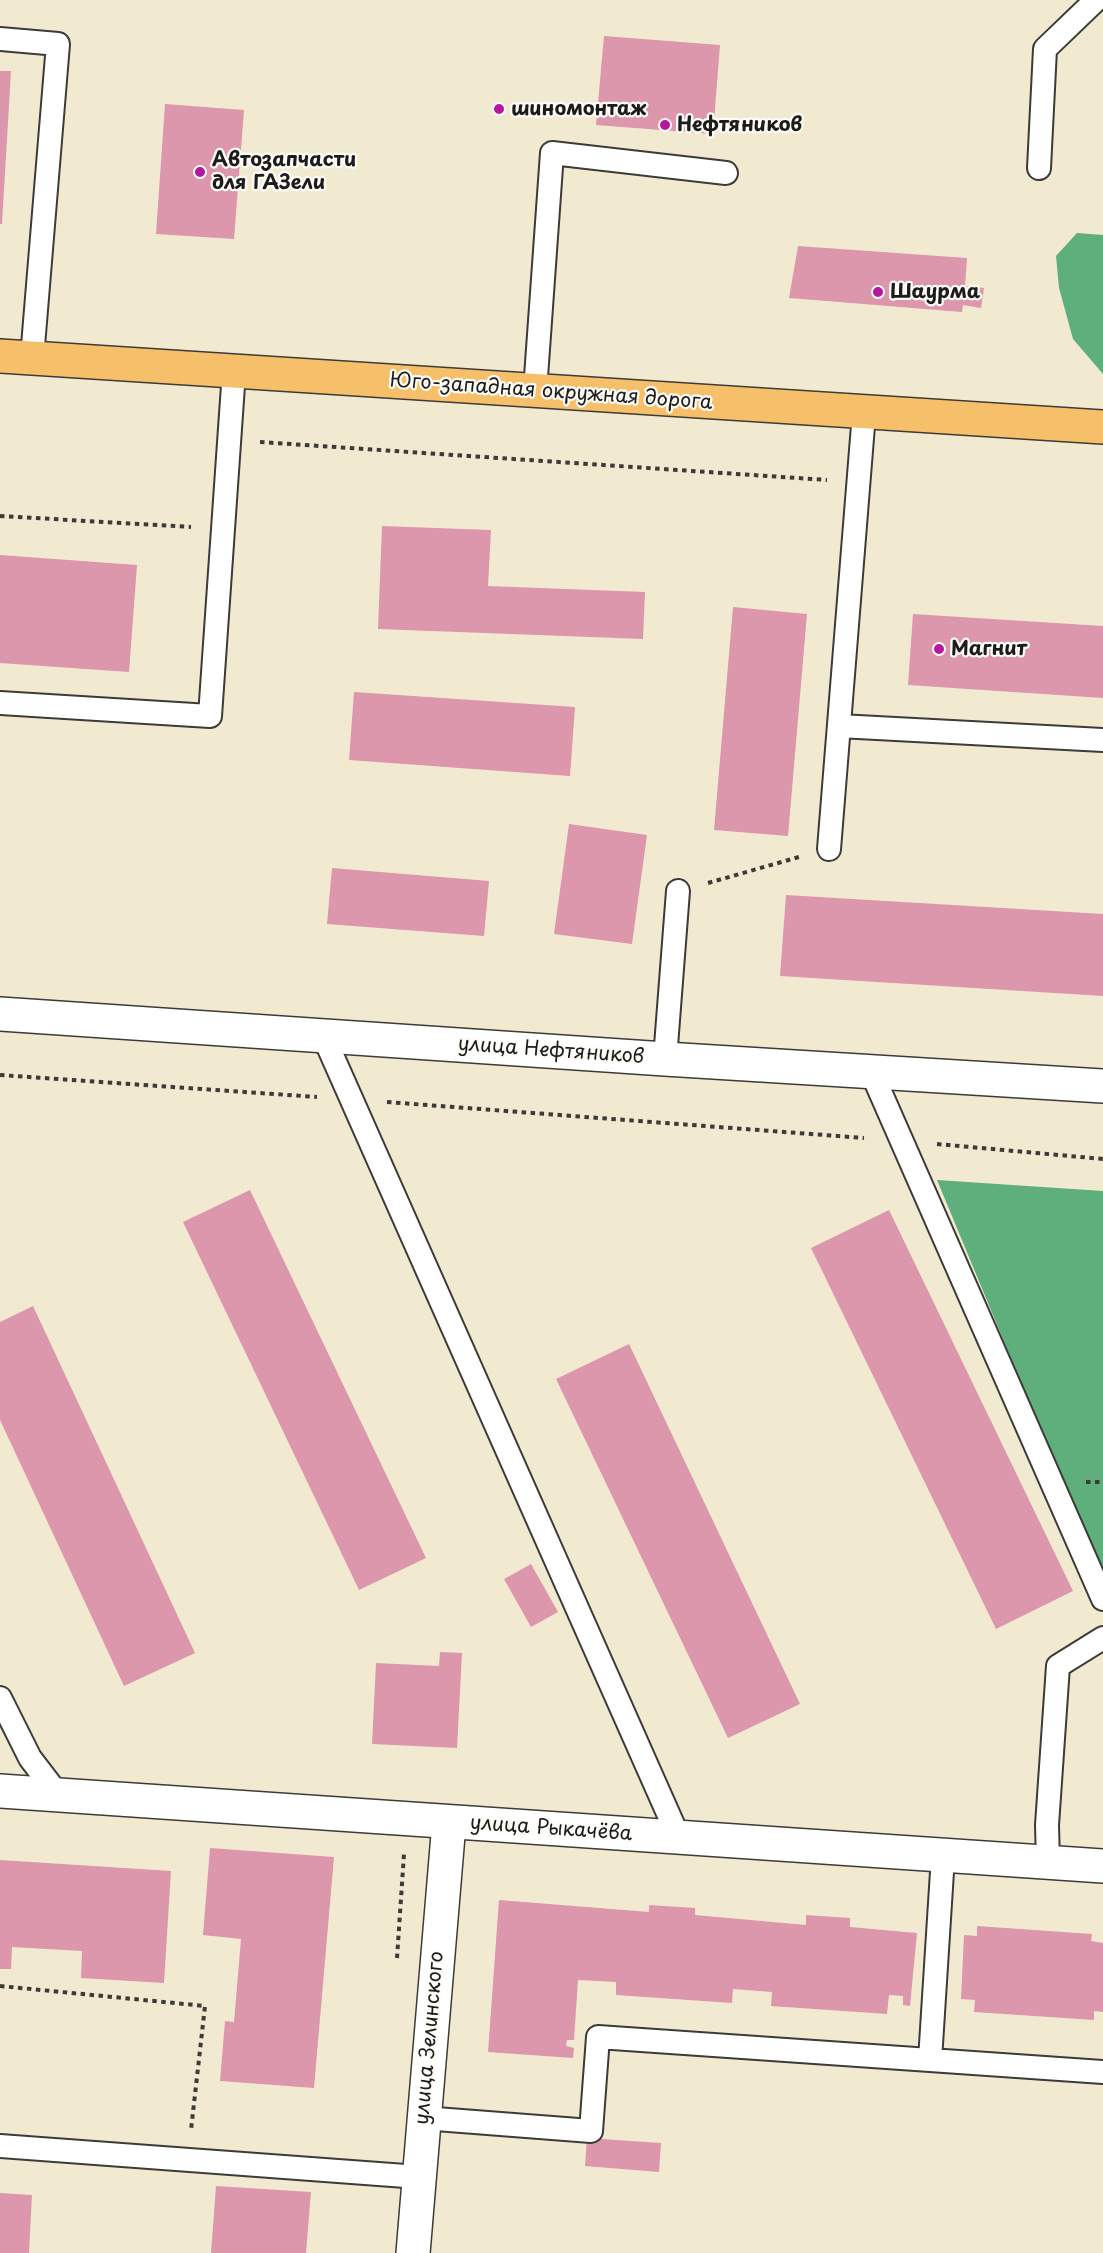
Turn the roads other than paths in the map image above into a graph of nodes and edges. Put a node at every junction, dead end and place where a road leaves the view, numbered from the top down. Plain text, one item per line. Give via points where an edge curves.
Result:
1 (1096, 0) edge
2 (0, 39) edge
3 (1039, 168) dead end
4 (726, 172) dead end
5 (0, 356) edge
6 (32, 358) junction
7 (234, 372) junction
8 (535, 391) junction
9 (864, 412) junction
10 (1103, 427) edge
11 (0, 703) edge
12 (839, 726) junction
13 (1103, 740) edge
14 (829, 849) road end
15 (678, 891) road end
16 (0, 1014) edge
17 (323, 1035) junction
18 (665, 1059) junction
19 (871, 1071) junction
20 (1103, 1086) edge
21 (1103, 1599) edge
22 (1103, 1638) edge
23 (0, 1698) edge
24 (0, 1791) edge
25 (59, 1796) junction
26 (449, 1823) junction
27 (680, 1838) junction
28 (943, 1856) junction
29 (1048, 1862) junction
30 (1103, 1866) edge
31 (930, 2060) junction
32 (1103, 2072) edge
33 (423, 2118) junction
34 (0, 2146) edge
35 (419, 2178) junction
36 (413, 2253) edge

1 - 3 lane via 1045,49
2 - 6 lane via 58,44
4 - 8 lane via 552,153
5 - 6 highway, Юго-западная окружная дорога
6 - 7 highway, Юго-западная окружная дорога
7 - 8 highway, Юго-западная окружная дорога
7 - 11 lane via 210,716
8 - 9 highway, Юго-западная окружная дорога
9 - 10 highway, Юго-западная окружная дорога
9 - 12 lane
12 - 13 lane
12 - 14 lane
15 - 18 lane
16 - 17 street, улица Нефтяников
17 - 18 street, улица Нефтяников
17 - 27 lane
18 - 19 street, улица Нефтяников
19 - 20 street, улица Нефтяников
19 - 21 lane
22 - 29 lane via 1058,1666
23 - 25 lane via 30,1758
24 - 25 street, улица Рыкачёва
25 - 26 street, улица Рыкачёва
26 - 27 street, улица Рыкачёва
26 - 33 street, улица Зелинского
27 - 28 street, улица Рыкачёва
28 - 29 street, улица Рыкачёва
28 - 31 lane
29 - 30 street, улица Рыкачёва
31 - 32 lane
31 - 33 lane via 598,2037 591,2131
33 - 35 street, улица Зелинского
34 - 35 lane
35 - 36 street, улица Зелинского

